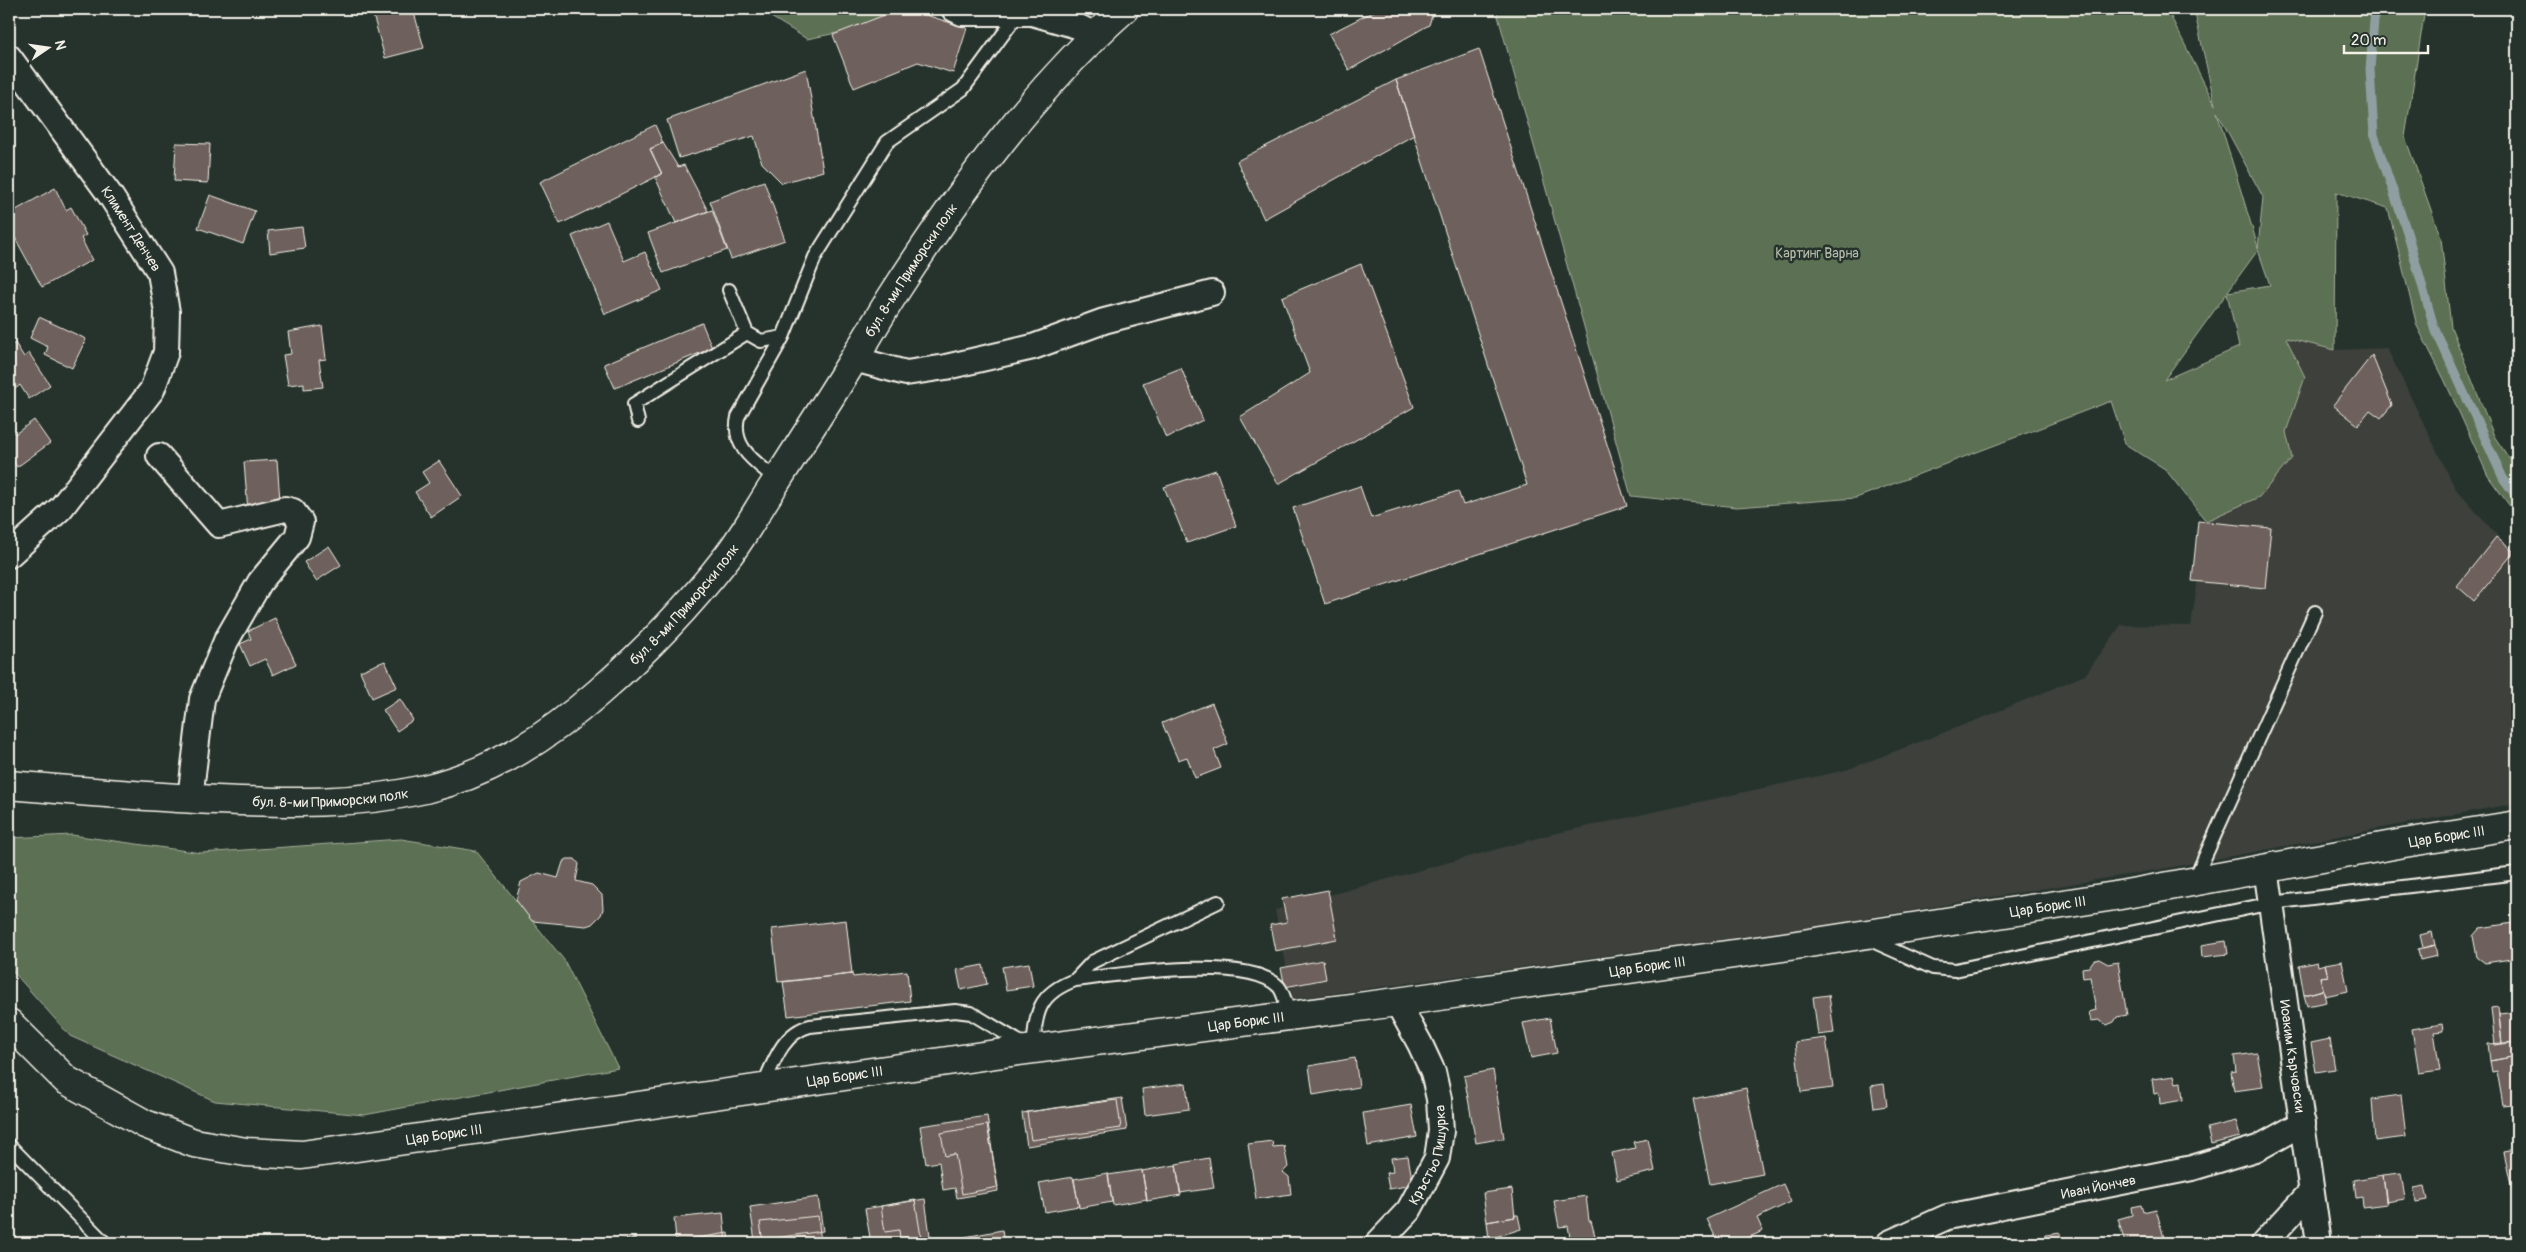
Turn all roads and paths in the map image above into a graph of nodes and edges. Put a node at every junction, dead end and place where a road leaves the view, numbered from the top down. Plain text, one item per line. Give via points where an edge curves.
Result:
1 (954, 9) edge
2 (1124, 9) edge
3 (1018, 14) junction
4 (1095, 35) junction
5 (9, 56) edge
6 (729, 290) dead end
7 (1212, 293) dead end
8 (747, 333) junction
9 (783, 337) junction
10 (854, 359) junction
11 (638, 421) dead end
12 (159, 456) dead end
13 (777, 480) junction
14 (9, 555) edge
15 (2315, 612) dead end
16 (14, 789) edge
17 (190, 799) junction
18 (2517, 825) edge
19 (2266, 868) junction
20 (2517, 873) edge
21 (2193, 882) junction
22 (1218, 902) dead end
23 (2272, 902) junction
24 (1860, 935) junction
25 (1075, 980) junction
26 (1397, 1002) junction
27 (1290, 1016) junction
28 (9, 1023) edge
29 (1033, 1050) junction
30 (762, 1088) junction
31 (2303, 1123) junction
32 (9, 1145) edge
33 (2311, 1192) junction
34 (105, 1243) edge
35 (1378, 1243) edge
36 (1889, 1243) edge
37 (2264, 1243) edge
38 (2319, 1243) edge

1 - 3 street via 962,13
2 - 4 street, бул. 8-ми Приморски полк
3 - 4 street via 1032,13 1062,21
3 - 9 lane via 963,89 886,142 815,257
4 - 10 street, бул. 8-ми Приморски полк via 1027,109 958,197
5 - 14 street, Климент Денчев via 110,195 160,272 168,312 166,352 152,390 62,508
6 - 8 lane
7 - 10 street via 1104,321 1032,347 946,367 906,373
8 - 9 lane via 761,341
8 - 11 lane via 634,404
9 - 13 lane via 738,416 736,426 736,435 744,451
10 - 13 street, бул. 8-ми Приморски полк
12 - 17 street via 219,525 285,509 293,511 301,522 297,537 260,582 226,641 202,699
13 - 17 street, бул. 8-ми Приморски полк via 729,554 667,628 618,675 549,733 485,770 427,788 329,803
15 - 21 lane
16 - 17 street, бул. 8-ми Приморски полк
18 - 19 street, Цар Борис III
19 - 21 street, Цар Борис III
19 - 23 street, Иоаким Кърчовски
20 - 23 lane
21 - 24 street, Цар Борис III
22 - 25 lane via 1092,962
23 - 24 lane via 1955,970 1933,968
23 - 31 street, Иоаким Кърчовски
24 - 26 street, Цар Борис III
25 - 27 lane via 1203,968 1236,971 1267,979 1280,988
25 - 29 lane via 1058,986 1043,1000 1036,1019
26 - 27 street, Цар Борис III
26 - 35 street, Кръстьо Пишурка via 1433,1072 1441,1131 1437,1158 1410,1210
27 - 29 street, Цар Борис III
28 - 30 street, Цар Борис III via 66,1080 146,1124 194,1143 246,1152 302,1155
29 - 30 street, Цар Борис III
29 - 30 lane via 970,1013 955,1011 810,1026 798,1029 788,1037
31 - 33 street, Иоаким Кърчовски
31 - 36 street, Иван Йончев via 2258,1148 2192,1168 1947,1218
32 - 34 lane
33 - 37 street
33 - 38 street, Иоаким Кърчовски

